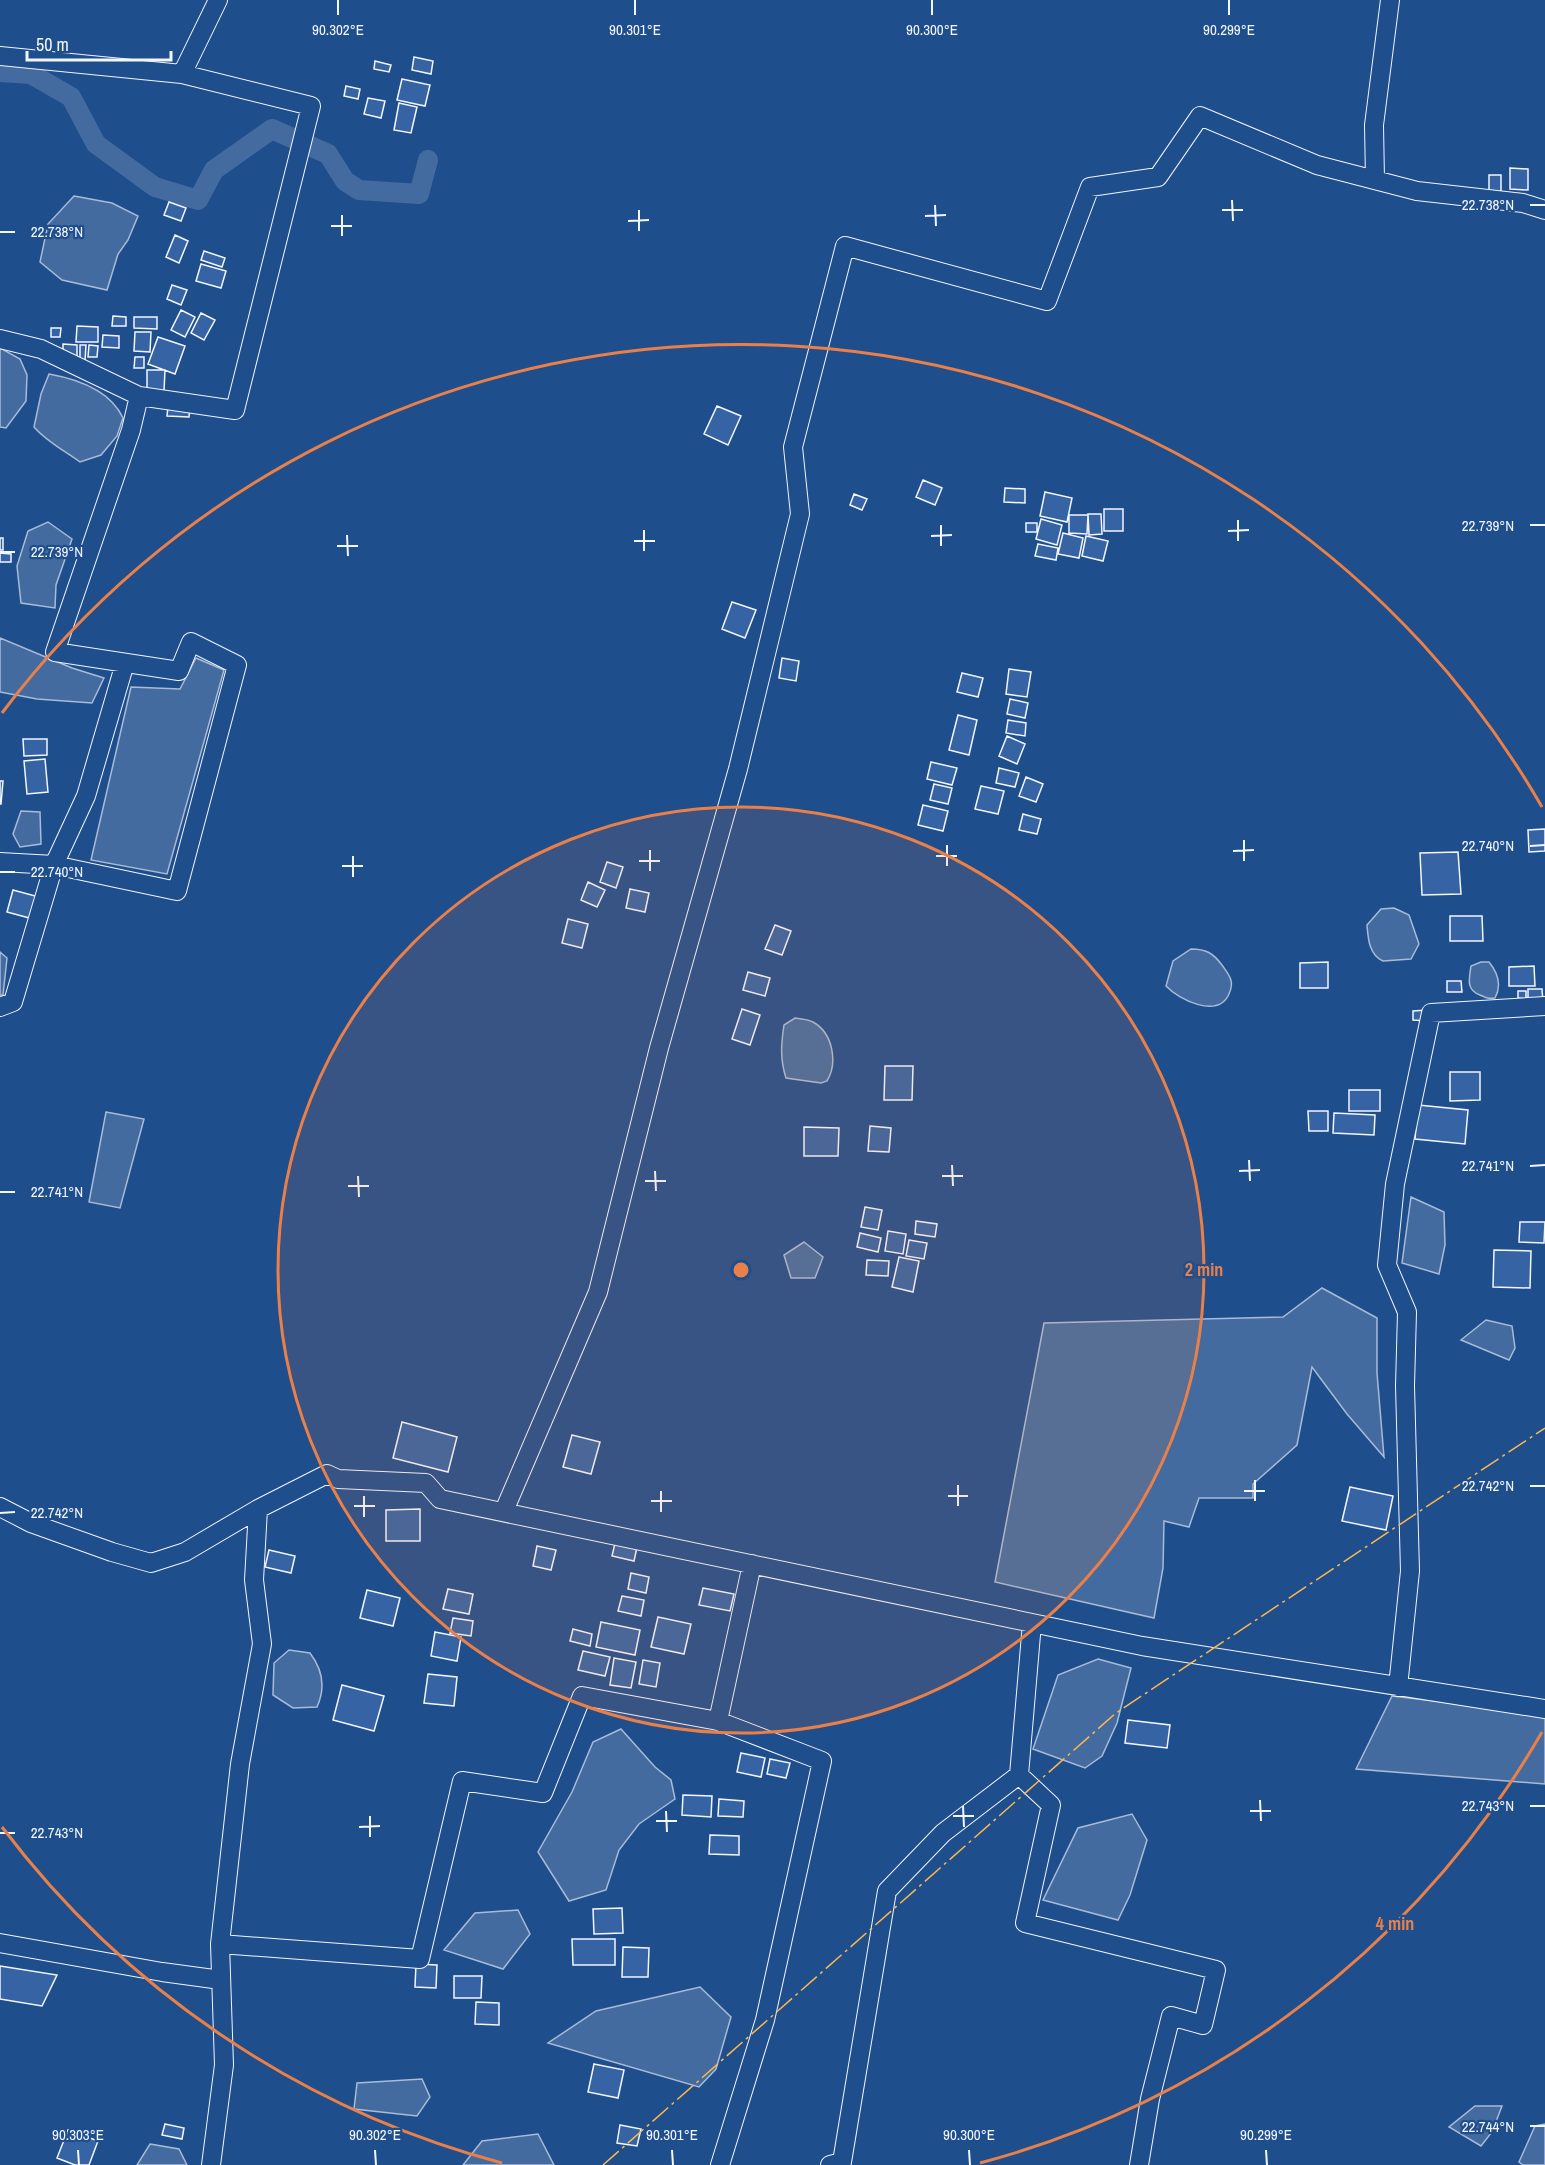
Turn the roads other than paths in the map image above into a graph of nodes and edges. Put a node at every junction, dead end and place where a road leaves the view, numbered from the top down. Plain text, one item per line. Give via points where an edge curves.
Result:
1 (218, 0) edge
2 (1390, 0) edge
3 (0, 56) edge
4 (182, 74) junction
5 (1375, 180) junction
6 (1545, 210) edge
7 (0, 339) edge
8 (139, 396) junction
9 (125, 663) junction
10 (0, 862) edge
11 (54, 865) junction
12 (1545, 1006) edge
13 (0, 1007) edge
14 (0, 1507) edge
15 (258, 1509) junction
16 (504, 1511) junction
17 (752, 1564) junction
18 (1032, 1623) junction
19 (1398, 1688) junction
20 (1545, 1709) edge
21 (718, 1721) junction
22 (1019, 1775) junction
23 (0, 1942) edge
24 (220, 1944) junction
25 (221, 1980) junction
26 (211, 2165) edge
27 (720, 2165) edge
28 (830, 2165) edge
29 (1139, 2165) edge

1 - 4 street
2 - 5 street via 1374,124
3 - 4 street
4 - 8 street via 311,106 235,410
5 - 6 street via 1417,191 1523,203
5 - 16 street via 1317,165 1200,116 1158,177 1090,186 1047,301 845,246 793,447 800,514 738,769 659,1048 598,1292
7 - 8 street via 41,349
8 - 9 street via 132,430 55,652
9 - 11 street via 86,796
9 - 11 street via 179,671 191,642 237,665 177,891
10 - 11 street
11 - 13 street via 13,1002
12 - 19 street via 1431,1013 1395,1184 1387,1265 1407,1312 1410,1571
14 - 15 street via 31,1523 151,1563 185,1552
15 - 16 street via 327,1474 338,1479 426,1483 440,1499
15 - 24 street via 254,1580 262,1644 240,1764
16 - 17 street
17 - 18 street
17 - 21 street
18 - 19 street via 1142,1646
18 - 22 street
19 - 20 street
21 - 24 street via 582,1696 543,1793 462,1781 420,1959
21 - 27 street via 822,1761 765,2020
22 - 28 street via 943,1833 887,1891 842,2162
22 - 29 street via 1051,1805 1025,1923 1216,1970 1203,2025 1171,2016 1150,2099
23 - 25 street
24 - 25 street
25 - 26 street via 224,2065

